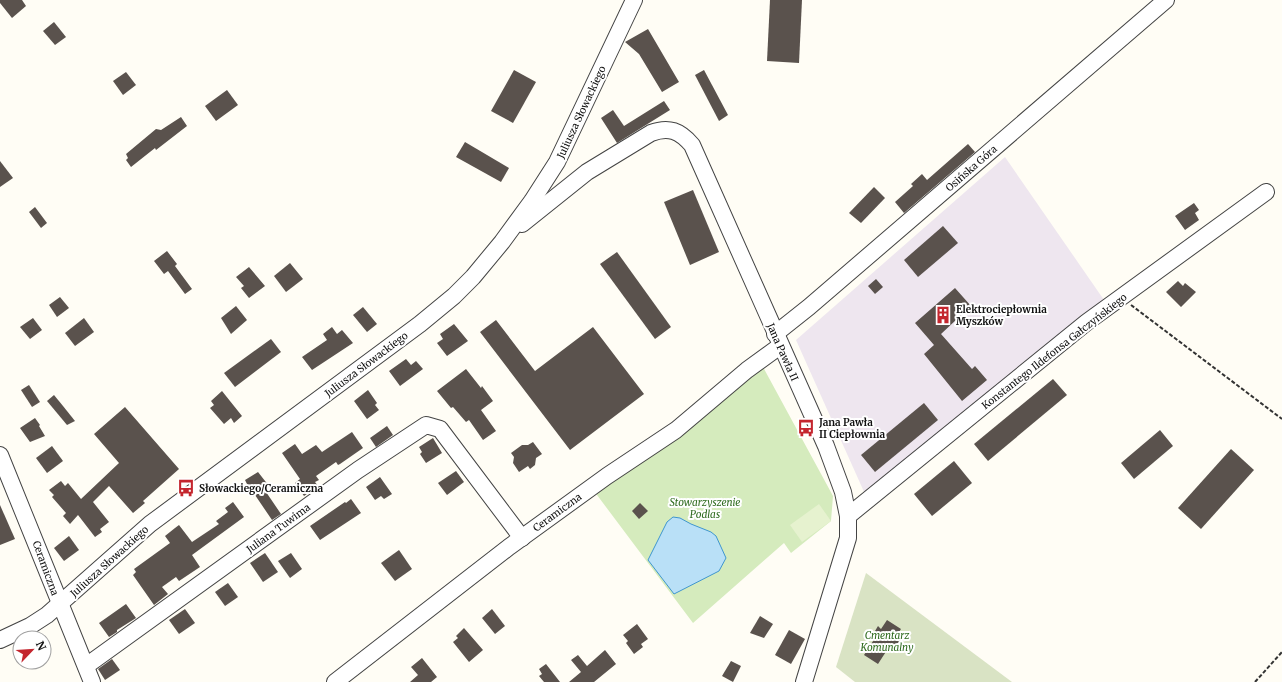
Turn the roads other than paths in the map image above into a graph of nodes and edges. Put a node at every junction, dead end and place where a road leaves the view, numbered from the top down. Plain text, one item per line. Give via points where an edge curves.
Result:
1 (634, 0) edge
2 (1166, 0) edge
3 (557, 162) junction
4 (587, 172) junction
5 (1266, 192) dead end
6 (502, 242) junction
7 (778, 340) junction
8 (0, 455) edge
9 (848, 516) junction
10 (522, 538) junction
11 (60, 605) junction
12 (0, 640) edge
13 (86, 666) junction
14 (92, 682) edge
15 (335, 682) edge
16 (804, 682) edge

1 - 3 street, Juliusza Słowackiego
2 - 7 street, Osińska Góra via 809,307
3 - 4 street via 569,173
3 - 6 street, Juliusza Słowackiego
4 - 6 street, Jana Pawła II
4 - 7 street, Jana Pawła II via 659,130 672,129 686,138 697,156
5 - 9 street, Konstantego Ildefonsa Gałczyńskiego via 1087,322
6 - 11 street, Juliusza Słowackiego via 462,288 432,314 150,524
7 - 9 street, Jana Pawła II via 837,472
7 - 10 street, Ceramiczna via 676,430
8 - 11 street, Ceramiczna
9 - 16 street, Jana Pawła II via 846,547
10 - 13 street, Juliana Tuwima via 440,429 426,425 352,475
10 - 15 street, Ceramiczna
11 - 12 street, Juliusza Słowackiego via 30,626
11 - 13 street, Ceramiczna
13 - 14 street, Ceramiczna

